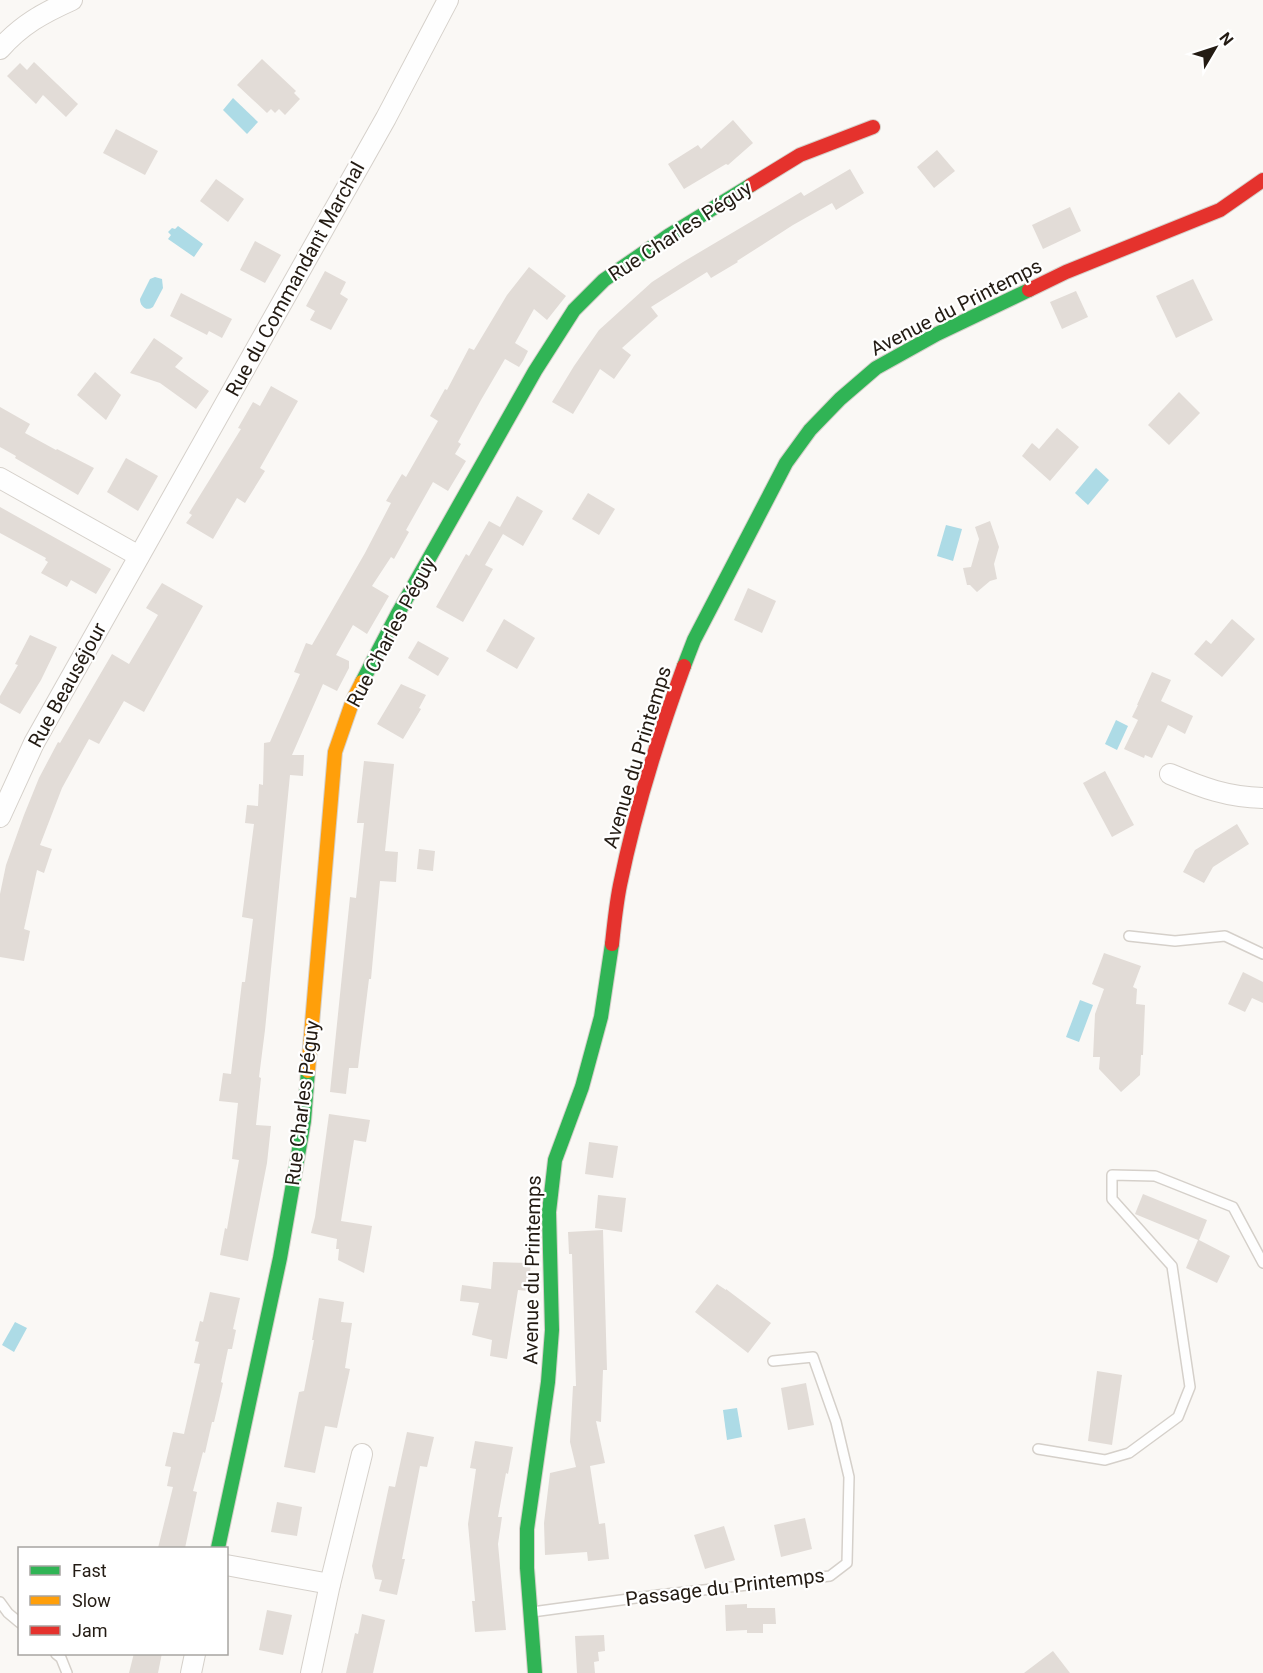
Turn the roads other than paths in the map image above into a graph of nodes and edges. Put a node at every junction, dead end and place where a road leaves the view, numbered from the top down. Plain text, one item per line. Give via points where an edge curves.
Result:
1 (72, 0) edge
2 (448, 0) edge
3 (0, 49) edge
4 (873, 127) dead end
5 (1263, 180) edge
6 (0, 478) edge
7 (138, 556) junction
8 (1170, 774) dead end
9 (1263, 798) edge
10 (0, 817) edge
11 (1129, 936) dead end
12 (1263, 954) edge
13 (1263, 1263) edge
14 (773, 1360) dead end
15 (1038, 1449) dead end
16 (362, 1454) dead end
17 (218, 1547) edge
18 (228, 1565) edge
19 (330, 1584) junction
20 (0, 1602) edge
21 (530, 1613) junction
22 (18, 1621) edge
23 (58, 1655) edge
24 (195, 1655) edge
25 (67, 1673) edge
26 (191, 1673) edge
27 (311, 1673) edge
28 (535, 1673) edge

1 - 3 street via 42,13
2 - 7 street, Rue du Commandant Marchal via 386,118
4 - 17 street, Rue Charles Péguy via 800,155 668,236 604,280 574,310 535,371 352,700 335,752 304,1121 280,1258
5 - 21 street, Avenue du Printemps via 1220,210 1066,272 876,368 818,422 786,463 694,639 640,801 620,886 601,1017 582,1087 555,1160 549,1212 552,1330 527,1529
6 - 7 street
7 - 10 street, Rue Beauséjour via 34,743
8 - 9 street via 1225,795
11 - 12 lane via 1175,941 1225,936
13 - 15 lane via 1233,1207 1155,1176 1112,1175 1112,1199 1172,1266 1190,1387 1178,1417 1129,1453 1105,1460
14 - 21 lane, Passage du Printemps via 813,1357 836,1422 849,1477 847,1563 830,1576 658,1594
16 - 19 street
18 - 19 street
19 - 27 street
20 - 22 lane
21 - 28 street, Avenue du Printemps
23 - 25 lane
24 - 26 street

